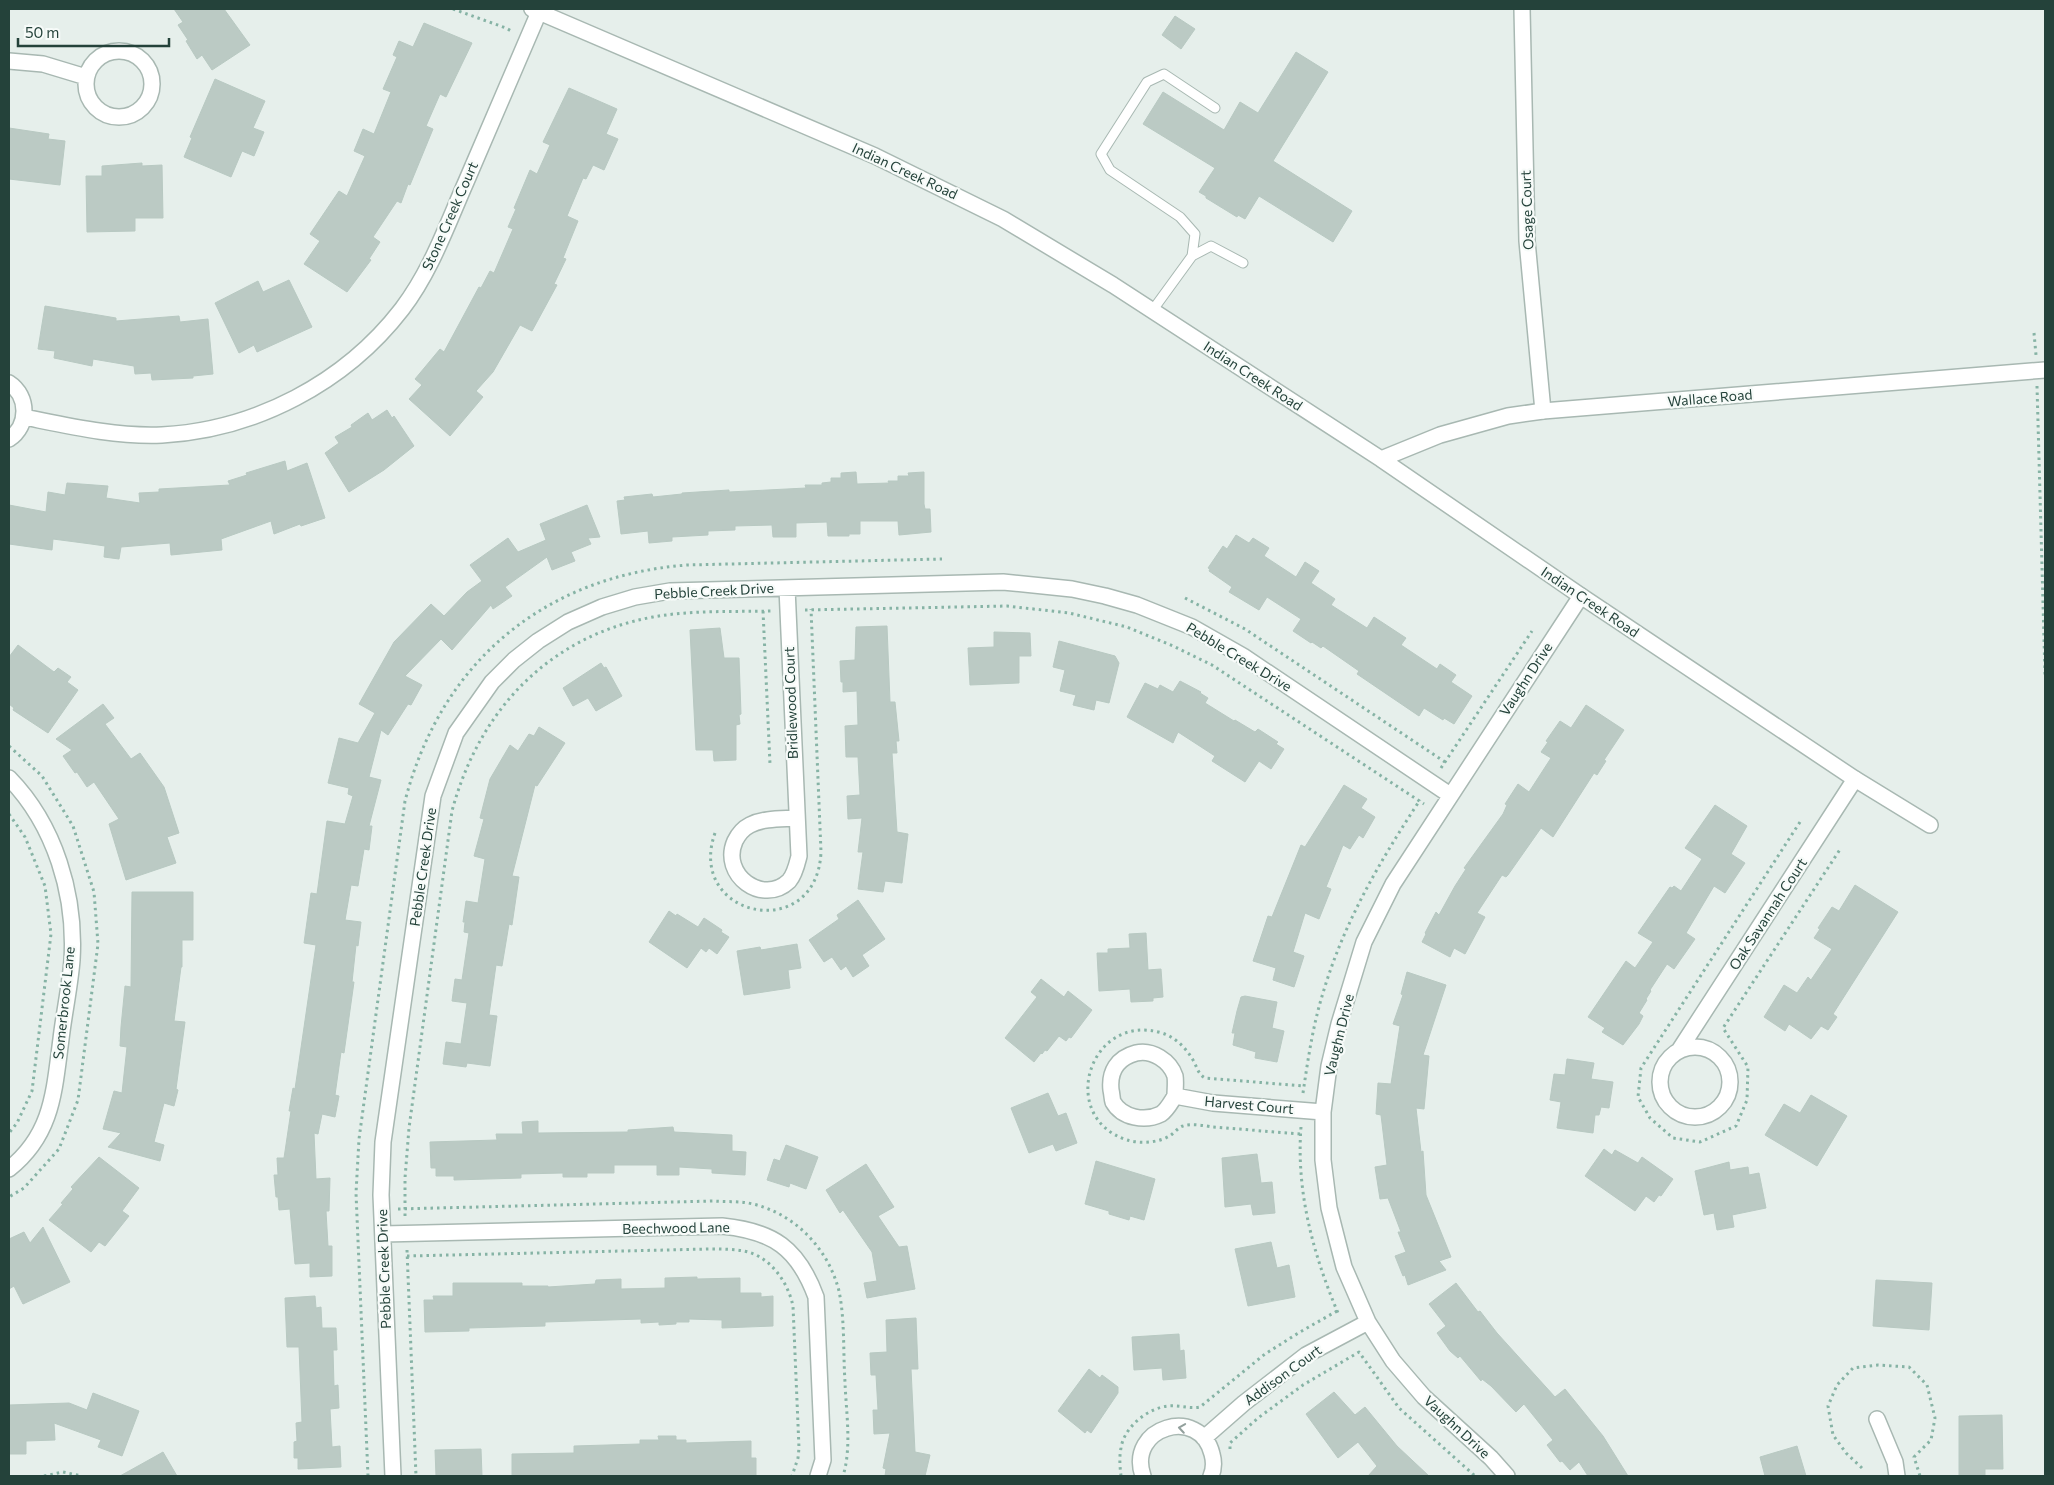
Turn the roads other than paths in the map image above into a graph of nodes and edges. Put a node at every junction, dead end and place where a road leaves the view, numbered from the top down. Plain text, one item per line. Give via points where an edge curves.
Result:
1 (1522, 9) edge
2 (535, 10) edge
3 (9, 61) edge
4 (86, 77) junction
5 (1215, 108) dead end
6 (1192, 256) junction
7 (1243, 263) dead end
8 (1152, 310) junction
9 (2041, 370) edge
10 (9, 383) edge
11 (1543, 411) junction
12 (24, 417) junction
13 (9, 439) edge
14 (1381, 459) junction
15 (787, 588) junction
16 (1581, 596) junction
17 (9, 778) edge
18 (1855, 779) junction
19 (1450, 795) junction
20 (796, 818) junction
21 (1930, 825) dead end
22 (1680, 1049) junction
23 (1175, 1096) junction
24 (1323, 1112) junction
25 (9, 1169) edge
26 (383, 1234) junction
27 (1368, 1322) junction
28 (1877, 1418) dead end
29 (1204, 1438) junction
30 (392, 1476) edge
31 (818, 1476) edge
32 (1143, 1476) edge
33 (1211, 1476) edge
34 (1507, 1476) edge
35 (1897, 1476) edge

1 - 11 street, Osage Court via 1528,241
2 - 8 street, Indian Creek Road via 884,160 1003,219
2 - 12 street, Stone Creek Court via 433,258 402,309 347,364 302,395 267,412 196,431 128,434
3 - 4 street via 43,64
4 - 4 street via 89,99 95,108 115,118 137,112 150,95 151,80 145,65 128,52 112,52 98,59
5 - 6 lane via 1164,74 1147,82 1101,154 1110,170 1180,217 1195,234
6 - 7 lane via 1212,246
6 - 8 lane
8 - 14 street, Indian Creek Road
9 - 11 street, Wallace Road
10 - 12 street via 20,395
11 - 14 street, Wallace Road via 1508,416 1440,435
12 - 13 street
14 - 16 street, Indian Creek Road
15 - 19 street, Pebble Creek Drive via 1003,582 1072,589 1137,605 1192,627 1243,656
15 - 20 street, Bridlewood Court
15 - 26 street, Pebble Creek Drive via 670,591 602,607 568,622 514,660 492,682 456,733 431,806 383,1142
16 - 18 street, Indian Creek Road
16 - 19 street, Vaughn Drive
17 - 25 street, Somerbrook Lane via 39,816 52,842 70,908 72,959 53,1102 40,1134 22,1159
18 - 21 street, Indian Creek Road
18 - 22 street, Oak Savannah Court
19 - 24 street, Vaughn Drive via 1393,884 1364,942 1339,1024
20 - 20 street, Bridlewood Court via 799,856 789,880 781,886 763,889 754,888 740,878 732,863 733,846 748,825
22 - 22 street, Oak Savannah Court via 1664,1065 1660,1076 1664,1098 1675,1111 1691,1117 1713,1112 1728,1094 1730,1082 1723,1060 1704,1048
23 - 23 street via 1175,1078 1168,1064 1154,1054 1139,1052 1128,1055 1116,1064 1110,1079 1113,1101 1123,1113 1139,1119 1160,1114
23 - 24 street, Harvest Court via 1213,1103
24 - 27 street, Vaughn Drive via 1323,1160 1329,1208 1344,1267
26 - 30 street, Pebble Creek Drive
26 - 31 street, Beechwood Lane via 722,1226 766,1234 795,1258 808,1276 816,1297 823,1460
27 - 29 street, Addison Court via 1306,1355
27 - 34 street, Vaughn Drive via 1393,1361 1424,1397
28 - 35 street via 1895,1462
29 -> 32 street via 1184,1426 1160,1430 1144,1446 1140,1457
29 - 33 street via 1214,1460

